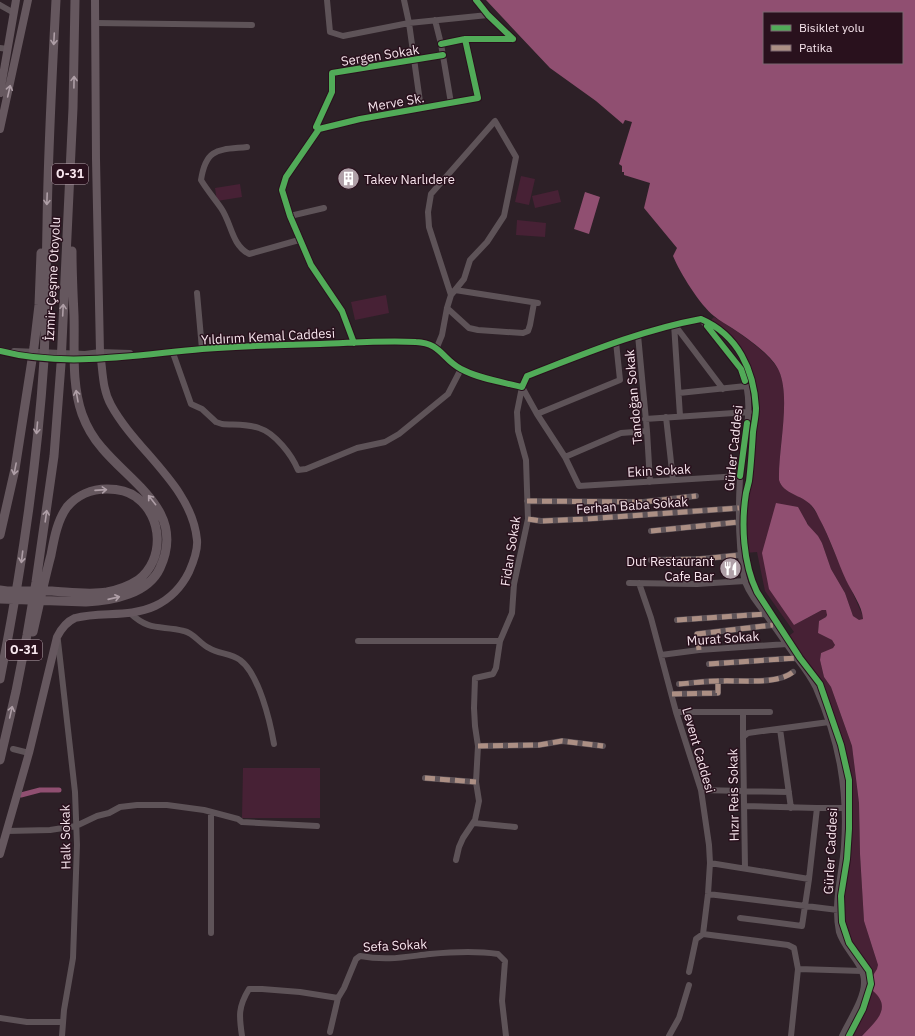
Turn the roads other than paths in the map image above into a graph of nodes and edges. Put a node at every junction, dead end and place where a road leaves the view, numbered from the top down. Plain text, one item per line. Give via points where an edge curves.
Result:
1 (6, 0) edge
2 (16, 0) edge
3 (56, 0) edge
4 (75, 0) edge
5 (95, 0) edge
6 (327, 0) edge
7 (404, 0) edge
8 (476, 0) edge
9 (28, 2) edge
10 (0, 5) edge
11 (7, 8) junction
12 (14, 13) junction
13 (488, 15) junction
14 (435, 20) junction
15 (409, 23) junction
16 (96, 24) junction
17 (252, 25) dead end
18 (465, 39) junction
19 (441, 44) junction
20 (4, 48) edge
21 (443, 55) junction
22 (414, 60) junction
23 (0, 93) edge
24 (451, 103) junction
25 (73, 108) junction
26 (421, 109) junction
27 (0, 129) edge
28 (319, 129) junction
29 (247, 147) dead end
30 (324, 208) dead end
31 (290, 216) junction
32 (47, 227) junction
33 (299, 240) junction
34 (197, 293) dead end
35 (453, 293) junction
36 (447, 308) junction
37 (674, 324) junction
38 (638, 335) junction
39 (616, 342) junction
40 (354, 343) junction
41 (437, 347) junction
42 (202, 349) junction
43 (0, 351) edge
44 (173, 353) junction
45 (101, 356) junction
46 (461, 369) junction
47 (746, 386) junction
48 (522, 387) junction
49 (723, 389) junction
50 (679, 393) junction
51 (749, 412) junction
52 (536, 414) junction
53 (680, 416) junction
54 (666, 417) junction
55 (645, 419) junction
56 (647, 431) junction
57 (565, 457) junction
58 (740, 476) junction
59 (673, 480) junction
60 (650, 482) junction
61 (696, 496) dead end
62 (527, 501) junction
63 (739, 508) junction
64 (528, 519) junction
65 (739, 522) junction
66 (651, 531) dead end
67 (0, 535) edge
68 (740, 555) junction
69 (650, 560) dead end
70 (745, 581) junction
71 (628, 582) dead end
72 (638, 583) junction
73 (0, 590) edge
74 (0, 599) edge
75 (35, 609) junction
76 (130, 613) junction
77 (765, 614) junction
78 (677, 620) dead end
79 (773, 625) junction
80 (57, 637) junction
81 (358, 641) dead end
82 (500, 641) junction
83 (787, 644) junction
84 (699, 650) junction
85 (661, 655) junction
86 (796, 658) junction
87 (709, 664) dead end
88 (793, 672) dead end
89 (0, 679) edge
90 (718, 681) junction
91 (679, 684) dead end
92 (672, 694) junction
93 (676, 712) junction
94 (742, 712) junction
95 (770, 712) dead end
96 (829, 722) junction
97 (780, 729) junction
98 (743, 737) junction
99 (274, 744) dead end
100 (478, 746) junction
101 (603, 746) dead end
102 (13, 749) dead end
103 (29, 753) junction
104 (0, 760) edge
105 (425, 778) dead end
106 (476, 782) junction
107 (701, 790) junction
108 (744, 790) junction
109 (789, 792) junction
110 (744, 806) junction
111 (791, 808) junction
112 (818, 808) junction
113 (845, 808) junction
114 (211, 812) junction
115 (474, 823) junction
116 (76, 826) junction
117 (317, 826) dead end
118 (515, 827) dead end
119 (7, 831) junction
120 (0, 854) edge
121 (456, 860) dead end
122 (710, 863) junction
123 (745, 868) junction
124 (809, 879) junction
125 (708, 894) junction
126 (805, 906) junction
127 (838, 910) junction
128 (740, 918) dead end
129 (211, 933) dead end
130 (703, 934) junction
131 (798, 969) junction
132 (862, 971) junction
133 (689, 972) dead end
134 (689, 985) dead end
135 (338, 998) junction
136 (0, 1018) edge
137 (62, 1022) junction
138 (330, 1032) dead end
139 (62, 1036) edge
140 (242, 1036) edge
141 (506, 1036) edge
142 (669, 1036) edge
143 (791, 1036) edge
144 (842, 1036) edge

1 - 11 street
2 - 12 main road
3 -> 32 highway, İzmir-Çeşme Otoyolu / O-31
25 -> 4 highway, İzmir-Çeşme Otoyolu / O-31
5 - 16 main road
6 - 15 street via 330,32 343,36
7 - 15 street
8 - 13 street
9 - 12 main road via 20,13
27 -> 9 main road
10 - 11 street
11 - 12 street
12 - 20 main road
13 - 14 street
13 - 18 street via 513,39
14 - 15 street
14 - 19 street
15 - 22 street
16 - 17 street
16 - 45 main road via 96,159
18 - 19 street
18 - 24 street, Merve Sk. via 478,98
19 - 21 street
20 - 23 main road
21 - 22 street, Sergen Sokak
21 - 24 street
22 - 26 street
22 - 28 street, Sergen Sokak via 332,74 332,92 316,127
24 - 26 street, Merve Sk.
74 -> 25 highway via 86,602 123,596 148,583 158,572 167,547 167,532 153,500 101,447 79,405 74,347
75 -> 25 highway, İzmir-Çeşme Otoyolu / O-31 via 36,582 54,456 61,364
26 - 28 street, Merve Sk.
28 - 31 street via 286,177 282,190
29 - 33 street via 219,150 211,155 201,180 221,209 238,246 249,254
30 - 31 street
31 - 33 street
32 -> 67 highway via 41,245 39,305 32,361 15,469
32 -> 89 highway, İzmir-Çeşme Otoyolu / O-31 via 44,362 33,476 19,582
33 - 40 street via 311,265 342,311
34 - 42 street
35 - 35 street via 464,279 470,260 487,242 504,216 516,157 495,121 431,194 429,227
35 - 36 street
35 - 36 street via 536,303 528,331 523,333 469,328
36 - 41 street
37 - 38 street
37 - 47 street, Gürler Caddesi via 702,319 741,369
37 - 49 street
37 - 50 street
38 - 39 street
38 - 55 street, Tandoğan Sokak
39 - 48 street via 527,376
39 - 52 street via 620,380
40 - 41 street, Yıldırım Kemal Caddesi via 415,341
40 - 42 street, Yıldırım Kemal Caddesi
41 - 46 street
42 - 44 street, Yıldırım Kemal Caddesi
43 - 45 street, Yıldırım Kemal Caddesi via 17,356 84,360
44 - 45 street, Yıldırım Kemal Caddesi
44 - 46 street via 191,404 216,422 260,428 284,447 298,470 357,448 385,442 399,434 448,394
45 - 76 main road via 105,389 111,405 186,504 194,522 197,541 193,563 185,579 172,594 156,606
46 - 48 street via 494,381
47 - 49 street
47 - 51 street, Gürler Caddesi
48 - 52 street
48 - 62 street, Fidan Sokak via 517,412 518,431 526,460
49 - 50 street
50 - 53 street
51 - 53 street
51 - 58 street, Gürler Caddesi
52 - 57 street
53 - 54 street
54 - 55 street
54 - 59 street
55 - 56 street, Tandoğan Sokak
56 - 57 street via 621,433
56 - 60 street, Tandoğan Sokak
57 - 60 street, Ekin Sokak via 579,486
58 - 59 street, Ekin Sokak
58 - 63 street, Gürler Caddesi
59 - 60 street, Ekin Sokak
61 - 62 street via 643,502
62 - 64 street, Fidan Sokak
63 - 64 street, Ferhan Baba Sokak via 592,519
63 - 65 street, Gürler Caddesi
64 - 82 street, Fidan Sokak via 514,584 512,613
65 - 66 street
65 - 68 street, Gürler Caddesi
68 - 69 street
68 - 70 street, Gürler Caddesi
70 - 72 street via 697,584
70 - 77 street, Gürler Caddesi
71 - 72 street
72 - 85 street, Levent Caddesi
75 -> 73 highway via 45,578 58,526 68,507 77,498 89,491 114,489 135,496 143,503 156,526 158,539 152,562 138,580 118,589 97,593
104 -> 75 highway, O-31
76 - 80 main road via 75,618 67,622
76 - 99 street via 151,627 184,631 210,650 240,659 257,685
77 - 78 street
77 - 79 street, Gürler Caddesi
79 - 83 street, Gürler Caddesi
79 - 84 street via 698,634
80 - 103 main road
80 - 116 street, Halk Sokak via 70,742
81 - 82 street
82 - 100 street, Fidan Sokak via 493,674 475,678 475,726
83 - 84 street, Murat Sokak
83 - 86 street, Gürler Caddesi
84 - 85 street, Murat Sokak
85 - 92 street, Levent Caddesi
86 - 87 street
86 - 96 street, Gürler Caddesi via 813,682
88 - 90 street via 771,680
90 - 91 street
90 - 92 street via 718,693
92 - 93 street, Levent Caddesi
93 - 94 street
93 - 107 street, Levent Caddesi
94 - 95 street
94 - 98 street
96 - 97 street, Hızır Reis Sokak
96 - 113 street, Gürler Caddesi via 841,767
97 - 98 street, Hızır Reis Sokak via 748,733
97 - 109 street
98 - 108 street, Hızır Reis Sokak
100 - 101 street via 539,745 562,741
100 - 106 street
102 - 103 street
103 - 119 main road
105 - 106 street
106 - 115 street via 479,801
107 - 108 street
107 - 122 street, Levent Caddesi
108 - 109 street
108 - 110 street, Hızır Reis Sokak
109 - 111 street
110 - 111 street
110 - 123 street, Hızır Reis Sokak
111 - 112 street
112 - 113 street
112 - 124 street
113 - 127 street, Gürler Caddesi
114 - 116 street via 167,805 137,805 120,807
114 - 117 street via 242,822
114 - 129 street
115 - 118 street
115 - 121 street via 463,838
116 - 119 street via 50,830
116 - 137 street, Halk Sokak via 73,958
119 - 120 main road
122 - 123 street
122 - 125 street, Levent Caddesi
123 - 124 street
124 - 126 street
125 - 126 street
125 - 130 street, Levent Caddesi
126 - 127 street
126 - 128 street via 802,926
127 - 132 street, Gürler Caddesi via 842,939
130 - 131 street via 788,945 794,948
130 - 133 street, Levent Caddesi via 696,939
131 - 132 street
131 - 143 street
132 - 144 street via 863,992
134 - 142 street via 679,1018
135 - 138 street
135 - 140 street via 300,992 249,989 241,1004
135 - 141 street, Sefa Sokak via 360,956 389,959 450,953 498,954 505,961 502,1001
136 - 137 street via 27,1022
137 - 139 street, Halk Sokak

